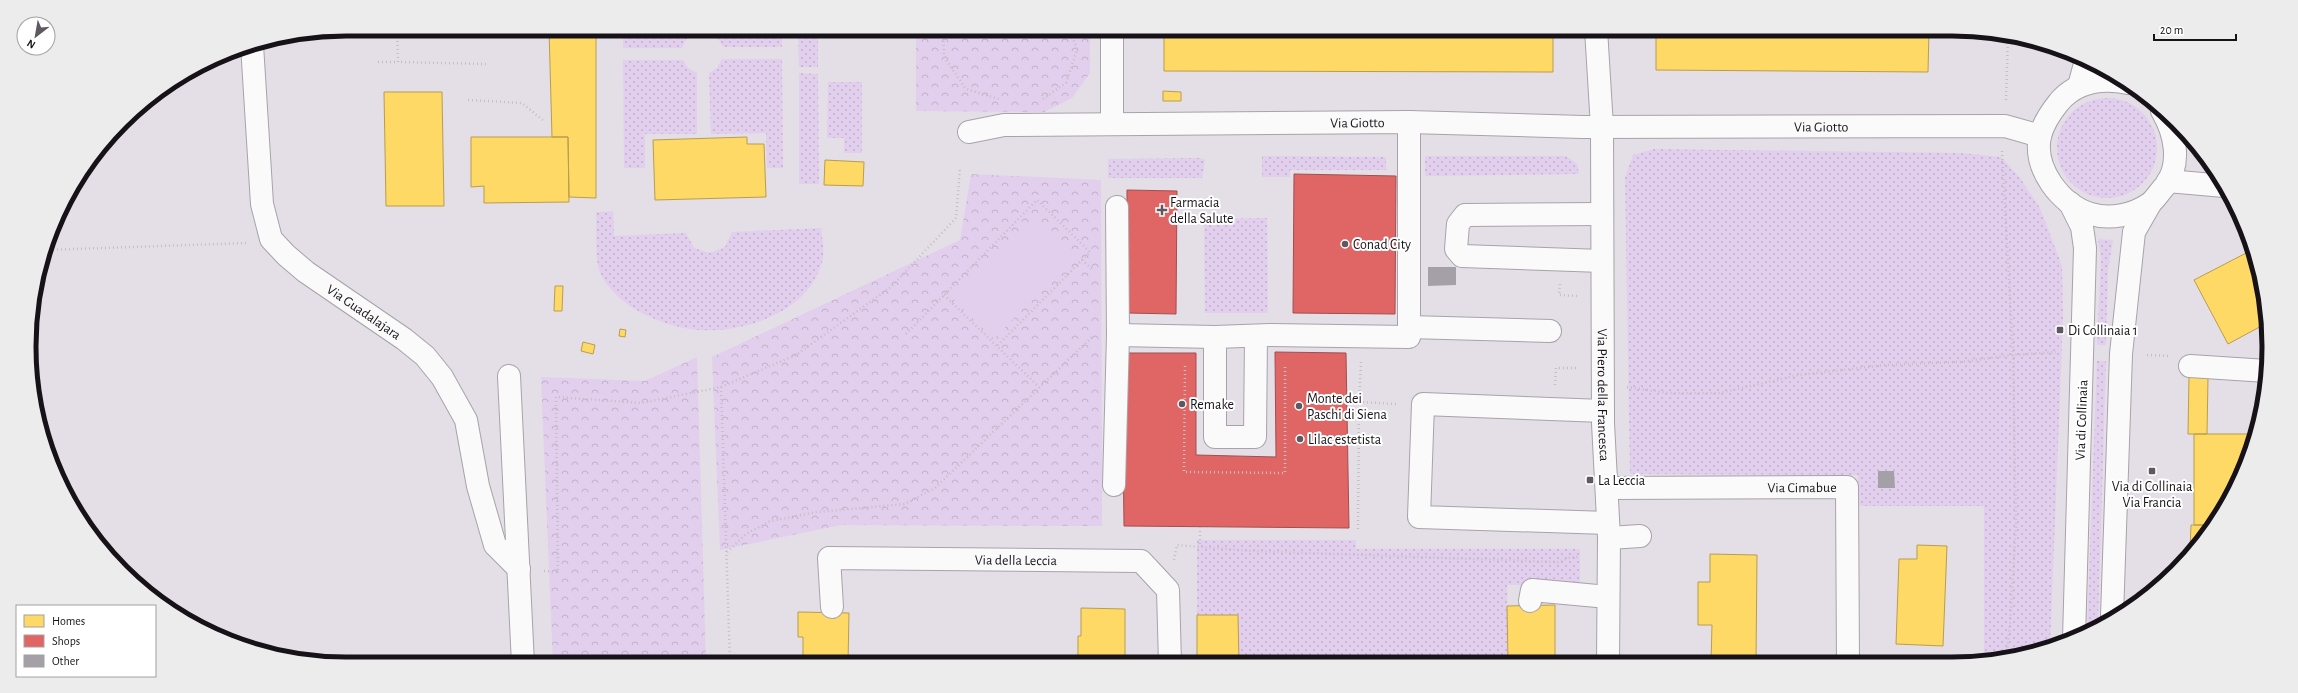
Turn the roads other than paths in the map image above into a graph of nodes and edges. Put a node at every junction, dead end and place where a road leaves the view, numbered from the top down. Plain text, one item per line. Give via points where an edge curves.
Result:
1 (1112, 36) edge
2 (1596, 36) edge
3 (252, 51) edge
4 (2084, 66) edge
5 (2110, 80) edge
6 (2079, 86) junction
7 (1409, 122) junction
8 (1112, 124) junction
9 (1602, 127) junction
10 (2171, 127) edge
11 (969, 132) dead end
12 (2040, 136) junction
13 (2168, 181) junction
14 (2217, 185) edge
15 (2070, 203) junction
16 (2150, 204) junction
17 (1117, 207) dead end
18 (1602, 214) junction
19 (1602, 261) junction
20 (1409, 327) junction
21 (1550, 331) dead end
22 (1118, 335) junction
23 (1256, 336) junction
24 (1216, 337) junction
25 (2190, 366) dead end
26 (2261, 371) edge
27 (509, 376) dead end
28 (1603, 411) junction
29 (1114, 485) dead end
30 (1607, 488) junction
31 (1608, 531) junction
32 (1640, 536) dead end
33 (519, 569) junction
34 (1608, 597) junction
35 (1530, 601) dead end
36 (832, 608) dead end
37 (2112, 612) edge
38 (2074, 631) edge
39 (523, 657) edge
40 (1170, 657) edge
41 (1608, 657) edge
42 (1848, 657) edge

1 - 8 street
2 - 9 street
3 - 33 street, Via Guadalajara via 262,204 271,239 306,272 404,338 425,356 442,377 466,420 478,486 495,545
4 - 6 street
5 - 6 street via 2096,80
6 - 12 street via 2063,98 2050,114
7 - 8 street, Via Giotto
7 - 9 street, Via Giotto
7 - 20 street
8 - 11 street, Via Giotto via 1004,112
9 - 12 street, Via Giotto via 2005,126
9 - 18 street, Via Piero della Francesca
10 - 13 street via 2175,141 2174,160
12 - 15 street via 2040,158 2045,174
13 - 14 street
13 - 16 street
15 - 16 street via 2090,214 2112,217 2127,214
15 - 38 street, Via di Collinaia via 2082,227 2085,248
16 - 37 street via 2134,232 2121,354
17 - 22 street
18 - 19 street, Via Piero della Francesca
18 - 19 street via 1465,215 1458,224 1456,249 1462,256
19 - 28 street, Via Piero della Francesca
20 - 21 street
20 - 23 street via 1409,337
22 - 24 street
22 - 29 street
23 - 24 street
23 - 24 street via 1255,437 1215,437
25 - 26 street
27 - 33 street
28 - 30 street, Via Piero della Francesca
28 - 31 street via 1423,404 1419,517
30 - 31 street, Via Piero della Francesca
30 - 42 street, Via Cimabue via 1847,487
31 - 32 street
31 - 34 street, Via Piero della Francesca
33 - 39 street
34 - 35 street via 1532,590
34 - 41 street, Via Piero della Francesca
36 - 40 street, Via della Leccia via 829,558 1141,562 1168,590

